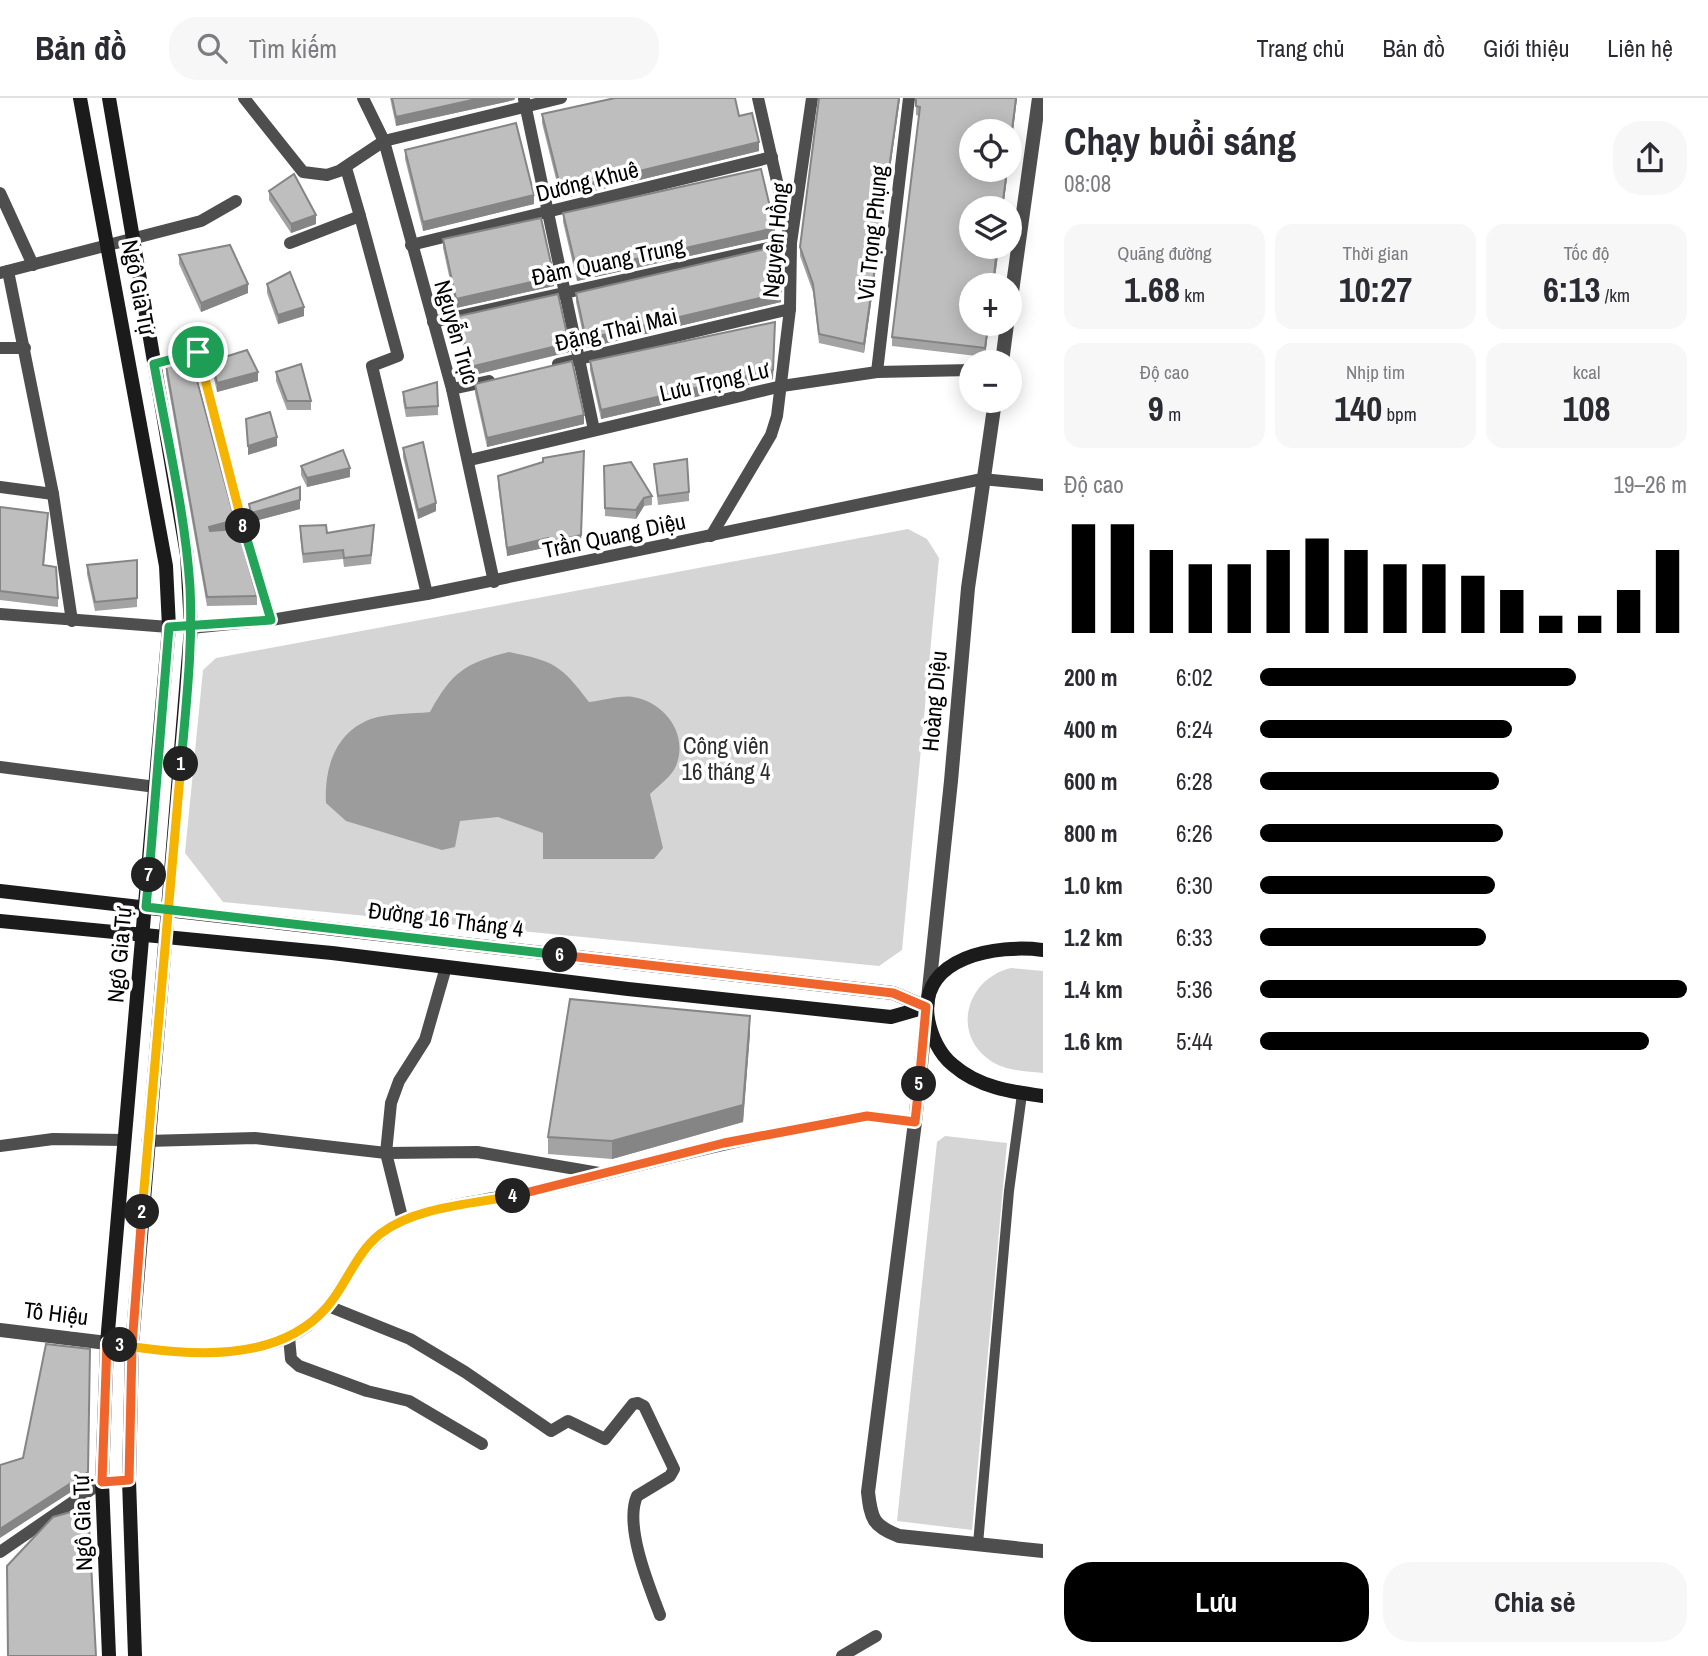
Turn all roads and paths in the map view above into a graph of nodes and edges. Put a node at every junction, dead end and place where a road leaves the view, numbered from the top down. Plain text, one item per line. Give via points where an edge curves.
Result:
1 (80, 98) edge
2 (109, 98) edge
3 (244, 98) edge
4 (363, 98) edge
5 (561, 98) edge
6 (758, 98) edge
7 (812, 98) edge
8 (909, 98) edge
9 (1039, 98) edge
10 (525, 102) edge
11 (384, 141) junction
12 (772, 157) junction
13 (346, 168) junction
14 (0, 193) edge
15 (236, 201) dead end
16 (547, 212) junction
17 (360, 216) junction
18 (134, 240) junction
19 (290, 243) dead end
20 (791, 243) junction
21 (411, 245) junction
22 (108, 247) junction
23 (33, 265) junction
24 (4, 272) edge
25 (1015, 273) edge
26 (563, 292) junction
27 (790, 309) junction
28 (433, 322) junction
29 (0, 348) edge
30 (25, 348) junction
31 (577, 360) junction
32 (154, 364) junction
33 (540, 369) edge
34 (959, 370) edge
35 (877, 372) junction
36 (502, 377) edge
37 (782, 386) junction
38 (452, 389) junction
39 (993, 413) edge
40 (594, 430) junction
41 (470, 460) junction
42 (982, 479) junction
43 (1043, 485) edge
44 (0, 487) edge
45 (53, 494) junction
46 (711, 536) junction
47 (494, 582) junction
48 (427, 594) junction
49 (0, 614) edge
50 (271, 620) junction
51 (72, 621) junction
52 (169, 627) junction
53 (191, 628) junction
54 (0, 767) edge
55 (156, 787) junction
56 (0, 891) edge
57 (146, 907) junction
58 (169, 910) junction
59 (0, 921) edge
60 (334, 929) junction
61 (143, 936) junction
62 (166, 938) junction
63 (1043, 950) edge
64 (526, 951) junction
65 (332, 953) junction
66 (630, 963) junction
67 (446, 967) junction
68 (524, 976) junction
69 (628, 989) junction
70 (926, 1007) junction
71 (1022, 1094) junction
72 (1043, 1096) edge
73 (915, 1122) junction
74 (125, 1140) junction
75 (147, 1141) junction
76 (0, 1146) edge
77 (386, 1153) junction
78 (606, 1174) junction
79 (403, 1221) junction
80 (328, 1306) junction
81 (0, 1330) edge
82 (289, 1337) junction
83 (107, 1343) junction
84 (132, 1346) junction
85 (482, 1444) dead end
86 (129, 1480) junction
87 (102, 1482) junction
88 (978, 1544) junction
89 (1043, 1551) edge
90 (0, 1552) edge
91 (660, 1615) dead end
92 (876, 1636) dead end
93 (109, 1656) edge
94 (135, 1656) edge
95 (842, 1656) edge

1 - 22 main road, Ngô Gia Tự
2 - 18 main road, Ngô Gia Tự
3 - 13 street via 303,172 327,175
4 - 11 street, Nguyễn Trực
5 - 10 street
6 - 12 street
7 - 20 street, Nguyên Hồng
8 - 35 street, Vũ Trọng Phụng
9 - 25 street
10 - 11 street
10 - 16 street
11 - 13 street
11 - 21 street, Nguyễn Trực
12 - 16 street, Dương Khuê
12 - 20 street
13 - 17 street
14 - 23 street
15 - 18 street via 201,221
16 - 21 street, Dương Khuê
16 - 26 street
17 - 19 street
17 - 48 street via 398,356 372,366
18 - 22 street
18 - 32 main road, Ngô Gia Tự
20 - 26 street, Đàm Quang Trung
20 - 27 street, Nguyên Hồng
21 - 28 street, Nguyễn Trực
22 - 23 street
22 - 52 main road, Ngô Gia Tự via 166,566
23 - 24 street
24 - 30 street
26 - 28 street, Đàm Quang Trung
26 - 31 street
27 - 31 street, Đặng Thai Mai
27 - 37 street, Nguyên Hồng
28 - 38 street, Nguyễn Trực
29 - 30 street
30 - 45 street
31 - 33 street, Đặng Thai Mai
31 - 40 street
32 - 50 street via 198,352
32 - 53 main road, Ngô Gia Tự via 187,555
34 - 35 street, Lưu Trọng Lư
35 - 37 street, Lưu Trọng Lư
36 - 38 street
37 - 40 street, Lưu Trọng Lư
37 - 46 street, Nguyên Hồng via 771,435
38 - 41 street, Nguyễn Trực
39 - 42 street, Hoàng Diệu
40 - 41 street, Lưu Trọng Lư
41 - 47 street, Nguyễn Trực
42 - 43 street, Trần Quang Diệu
42 - 46 street, Trần Quang Diệu
42 - 70 street, Hoàng Diệu
44 - 45 street
45 - 51 street
46 - 47 street, Trần Quang Diệu
47 - 48 street, Trần Quang Diệu
48 - 50 street, Trần Quang Diệu
49 - 51 street
50 - 53 street, Trần Quang Diệu
51 - 52 street
52 - 53 main road
52 - 55 main road, Ngô Gia Tự
53 - 58 main road, Ngô Gia Tự
54 - 55 street
55 - 57 main road, Ngô Gia Tự
56 - 57 main road, Đường 16 Tháng 4
57 - 58 main road, Đường 16 Tháng 4
57 - 61 main road, Ngô Gia Tự
58 - 60 main road, Đường 16 Tháng 4
58 - 62 main road, Ngô Gia Tự
59 - 61 main road, Đường 16 Tháng 4
60 - 64 main road, Đường 16 Tháng 4
60 - 65 main road
61 - 62 main road, Đường 16 Tháng 4
61 - 74 main road, Ngô Gia Tự
62 - 65 main road, Đường 16 Tháng 4
62 - 75 main road, Ngô Gia Tự
63 - 70 main road via 1012,947 968,956 949,966
64 - 66 main road, Đường 16 Tháng 4
64 - 68 main road
65 - 67 main road, Đường 16 Tháng 4
66 - 69 main road
66 - 70 main road, Đường 16 Tháng 4 via 893,993
67 - 68 main road, Đường 16 Tháng 4
67 - 77 street via 432,1022 398,1081
68 - 69 main road, Đường 16 Tháng 4
69 - 70 main road, Đường 16 Tháng 4 via 891,1017
70 - 71 main road via 930,1029 951,1065 992,1087
70 - 73 street, Hoàng Diệu
71 - 72 main road
71 - 88 street
73 - 78 street via 867,1116 724,1143
73 - 88 street, Hoàng Diệu via 868,1492 871,1515 881,1529 899,1536
74 - 75 main road
74 - 76 street via 53,1139
74 - 83 main road, Ngô Gia Tự
75 - 77 street via 255,1138
75 - 84 main road, Ngô Gia Tự
77 - 78 street via 477,1152
77 - 79 street
78 - 79 street
79 - 80 street via 368,1245
80 - 82 street
80 - 91 street via 410,1339 551,1431 568,1421 605,1439 633,1404 644,1406 674,1469 637,1496 634,1504 642,1564
81 - 83 street, Tô Hiệu
82 - 84 street via 245,1348 194,1353
82 - 85 street via 291,1359 299,1366 409,1401
83 - 84 main road
83 - 87 main road, Ngô Gia Tự
84 - 86 main road, Ngô Gia Tự
86 - 87 main road
86 - 94 main road, Ngô Gia Tự
87 - 90 street
87 - 93 main road, Ngô Gia Tự
88 - 89 street, Hoàng Diệu
92 - 95 street

